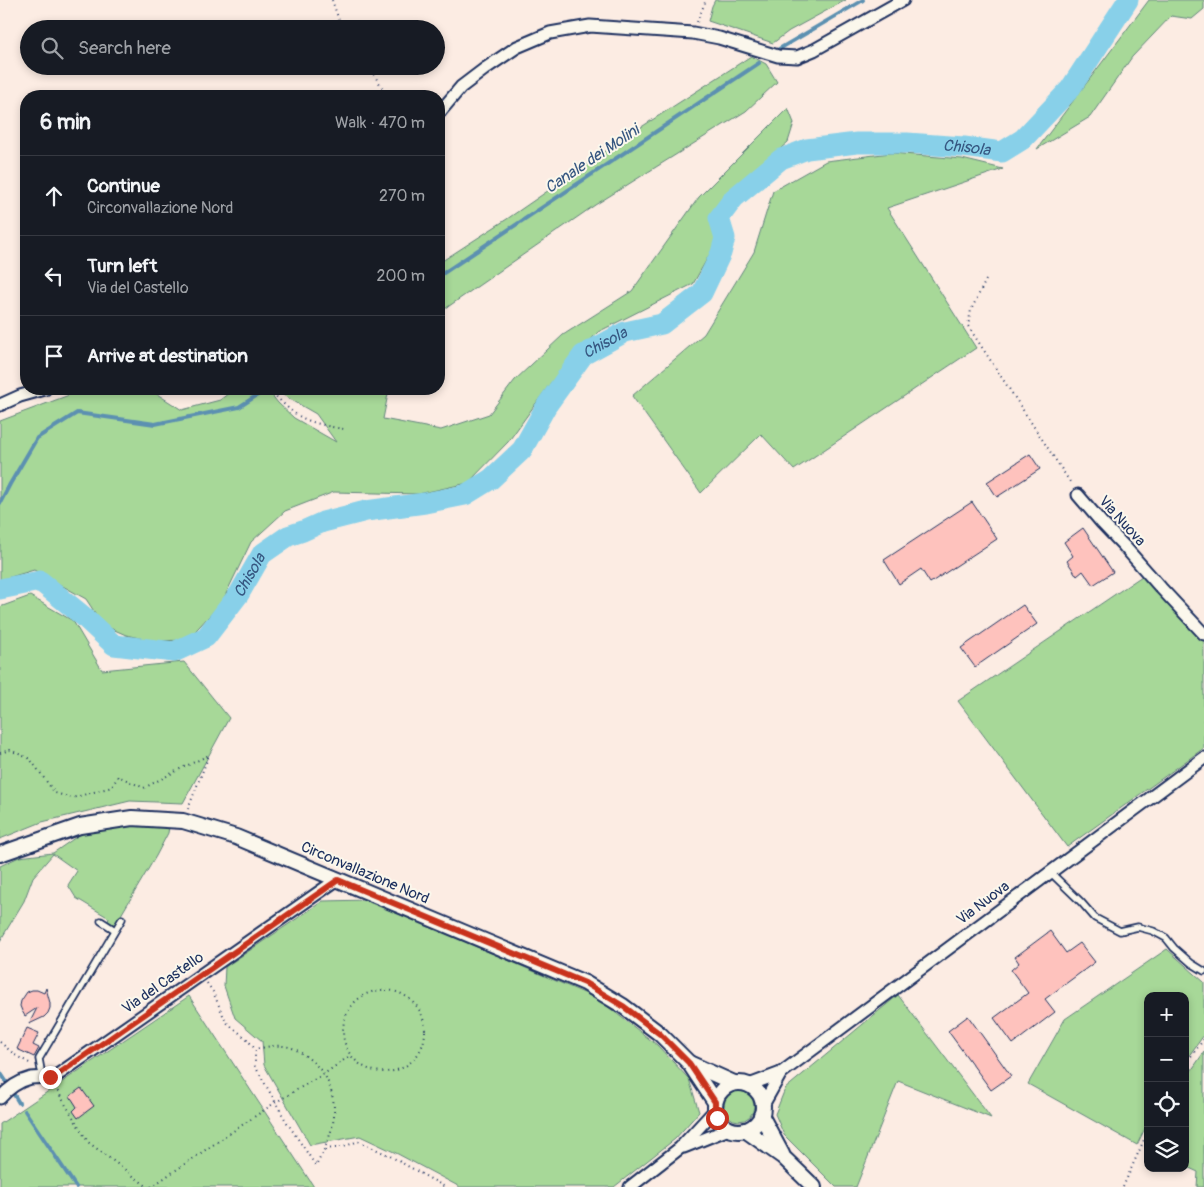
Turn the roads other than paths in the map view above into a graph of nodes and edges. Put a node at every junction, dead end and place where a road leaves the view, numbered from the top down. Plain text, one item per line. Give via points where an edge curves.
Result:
1 (903, 0) edge
2 (445, 106) edge
3 (24, 395) edge
4 (0, 405) edge
5 (1078, 495) road end
6 (1204, 634) edge
7 (1204, 758) edge
8 (0, 854) edge
9 (1050, 872) junction
10 (338, 880) junction
11 (122, 919) dead end
12 (101, 921) dead end
13 (115, 930) junction
14 (1204, 972) edge
15 (689, 1063) junction
16 (44, 1073) junction
17 (781, 1073) junction
18 (734, 1083) junction
19 (749, 1085) junction
20 (0, 1098) edge
21 (715, 1106) junction
22 (762, 1110) junction
23 (729, 1129) junction
24 (745, 1130) junction
25 (680, 1148) junction
26 (783, 1157) junction
27 (630, 1187) edge
28 (814, 1187) edge

1 - 2 street via 797,57 778,56 693,33 590,26 550,33 517,47 486,68 461,87
3 - 4 street
5 - 6 street, Via Nuova
7 - 9 street, Via Nuova
8 - 10 street, Circonvallazione Nord via 80,826 132,818 183,821 236,836
9 - 14 lane via 1096,918 1120,931 1138,927 1153,931 1166,938
9 - 17 street, Via Nuova
10 - 15 street, Circonvallazione Nord via 585,983 660,1034
10 - 16 street, Via del Castello via 56,1076
11 - 13 lane
12 - 13 lane
13 - 16 lane via 39,1059
15 - 18 street, Circonvallazione Nord
15 - 21 street, Circonvallazione Nord
16 - 20 street, Via del Castello via 22,1081
17 - 19 street, Via Nuova
17 - 22 street, Via Nuova
18 - 19 street
18 - 21 street via 717,1096
19 - 22 street via 758,1093
21 - 23 street via 717,1118
21 - 25 street
22 - 24 street via 758,1122
22 - 26 street
23 - 24 street
23 - 25 street
24 - 26 street
25 - 27 street
26 - 28 street

